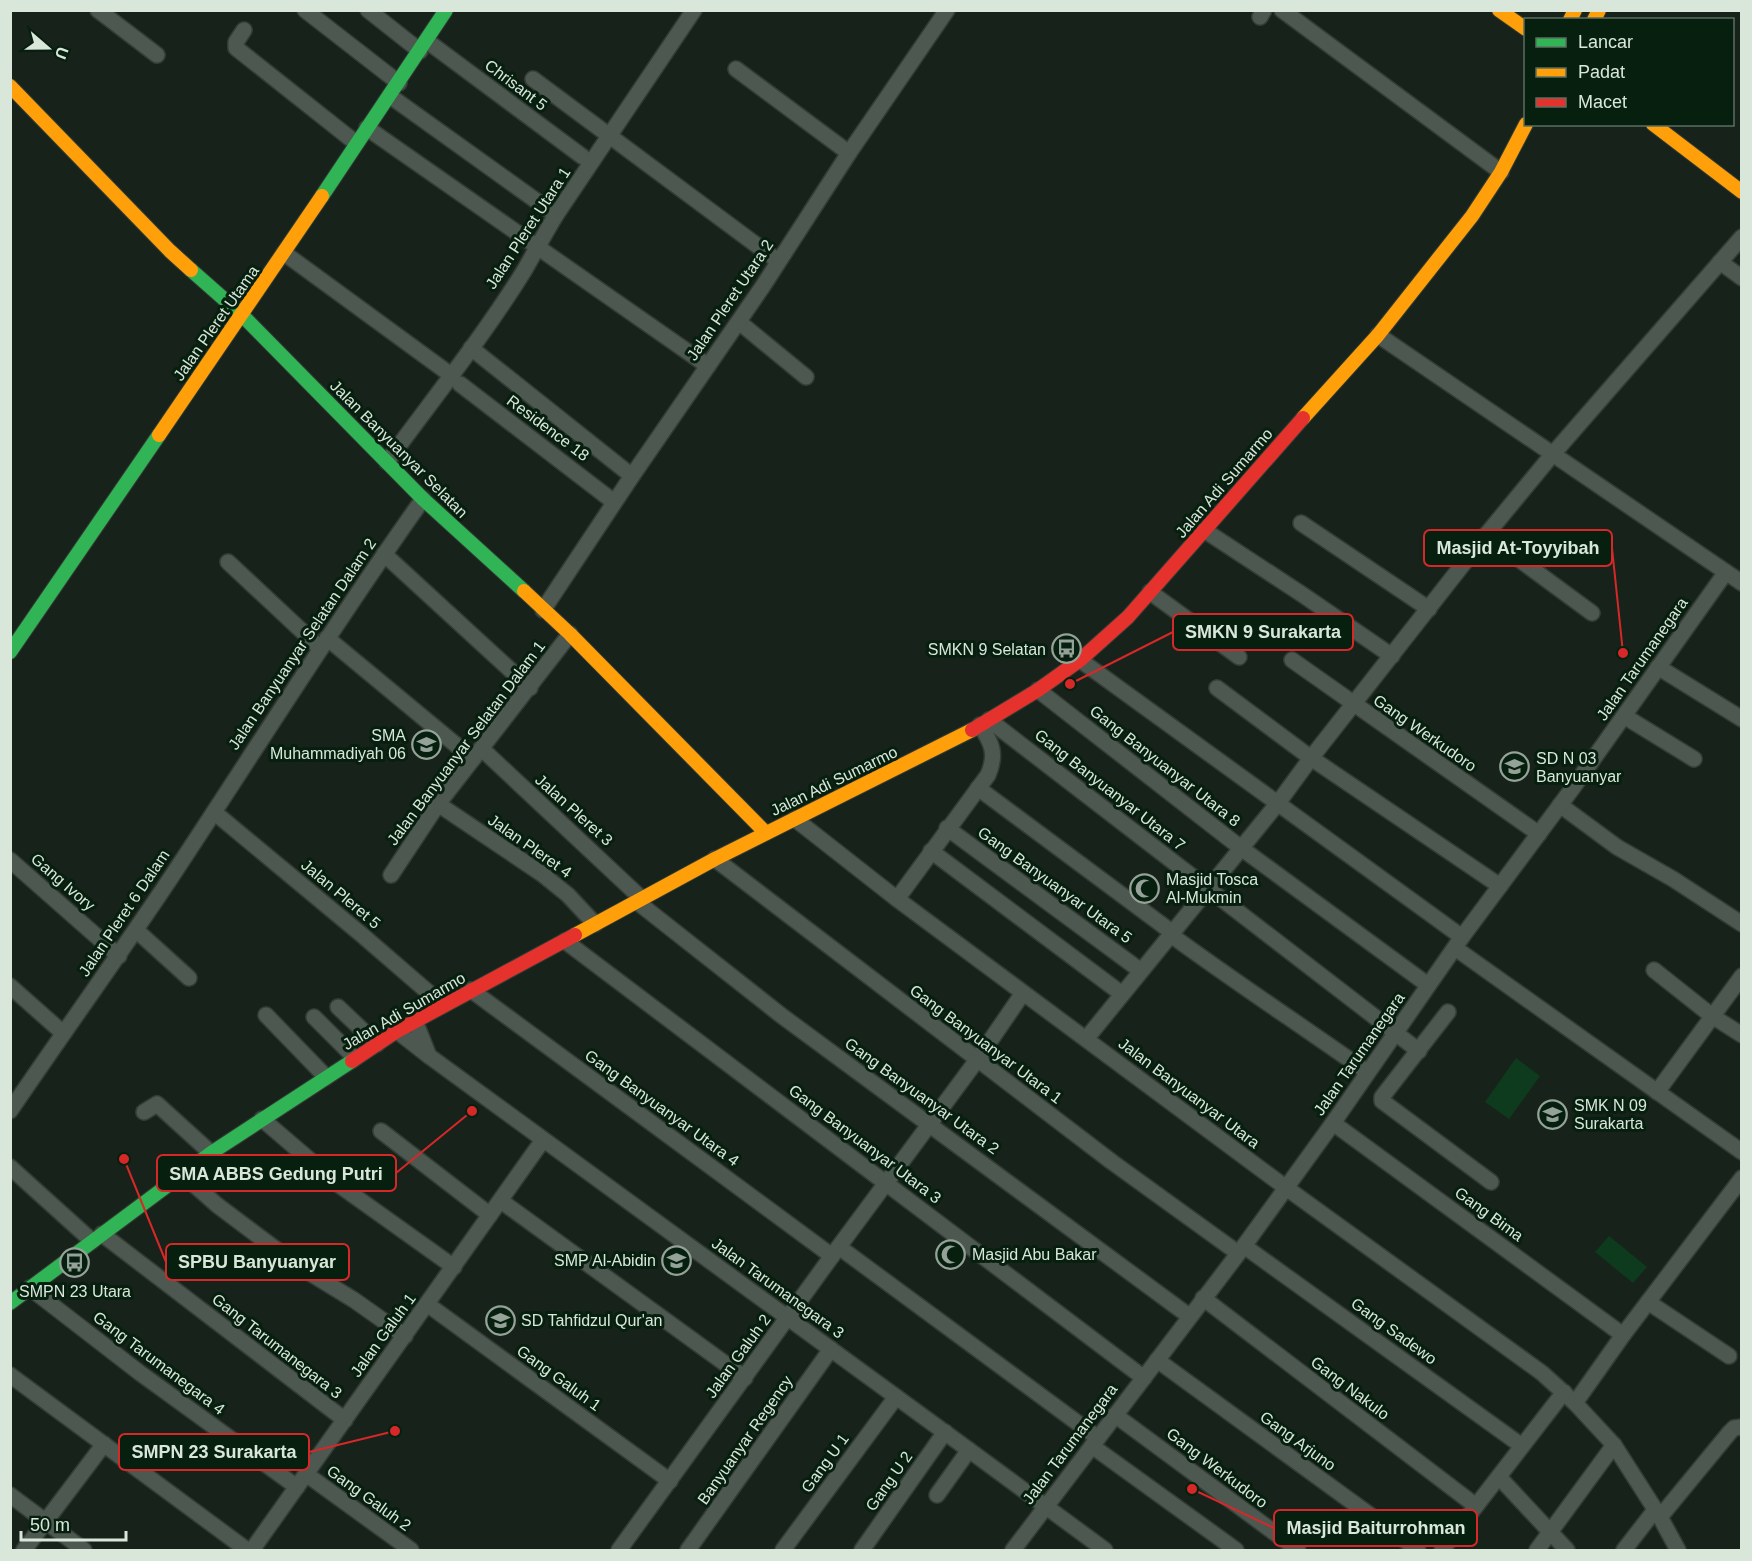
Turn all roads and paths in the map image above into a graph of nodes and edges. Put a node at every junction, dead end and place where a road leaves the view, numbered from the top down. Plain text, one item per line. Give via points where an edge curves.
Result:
1 (98, 10) edge
2 (305, 10) edge
3 (368, 10) edge
4 (446, 10) edge
5 (694, 10) edge
6 (947, 10) edge
7 (1282, 10) edge
8 (1499, 10) edge
9 (1524, 28) edge
10 (244, 30) dead end
11 (423, 46) junction
12 (158, 55) dead end
13 (736, 69) dead end
14 (533, 79) dead end
15 (10, 86) edge
16 (394, 90) junction
17 (1525, 126) edge
18 (1656, 126) edge
19 (367, 128) junction
20 (611, 137) junction
21 (356, 143) junction
22 (849, 153) junction
23 (583, 157) dead end
24 (1501, 172) junction
25 (1742, 192) edge
26 (556, 215) junction
27 (1742, 237) edge
28 (537, 245) junction
29 (284, 253) junction
30 (778, 261) junction
31 (1720, 262) junction
32 (1742, 278) edge
33 (242, 315) junction
34 (739, 322) junction
35 (1378, 335) junction
36 (471, 348) junction
37 (708, 366) junction
38 (806, 377) dead end
39 (455, 379) junction
40 (1552, 454) junction
41 (387, 462) junction
42 (632, 476) junction
43 (423, 499) junction
44 (614, 502) junction
45 (1301, 523) dead end
46 (1204, 530) junction
47 (1486, 535) junction
48 (384, 554) junction
49 (228, 562) dead end
50 (1726, 573) junction
51 (1741, 582) edge
52 (1150, 592) junction
53 (1429, 609) junction
54 (543, 610) junction
55 (1592, 613) dead end
56 (570, 634) junction
57 (323, 643) junction
58 (10, 652) edge
59 (1392, 656) junction
60 (1239, 657) dead end
61 (1080, 660) junction
62 (1292, 660) dead end
63 (1658, 667) junction
64 (530, 688) junction
65 (1217, 688) dead end
66 (1038, 690) junction
67 (1353, 705) junction
68 (1624, 716) junction
69 (1742, 719) edge
70 (985, 723) junction
71 (478, 754) junction
72 (1311, 758) junction
73 (1694, 759) dead end
74 (978, 788) junction
75 (1278, 803) junction
76 (438, 804) junction
77 (1560, 805) junction
78 (214, 812) junction
79 (795, 819) junction
80 (947, 828) junction
81 (766, 833) junction
82 (1539, 834) junction
83 (1241, 848) junction
84 (931, 851) junction
85 (715, 859) junction
86 (10, 860) edge
87 (391, 875) dead end
88 (1500, 886) junction
89 (1209, 889) junction
90 (639, 899) junction
91 (897, 899) junction
92 (595, 924) junction
93 (1742, 924) edge
94 (136, 930) junction
95 (1172, 934) junction
96 (565, 940) junction
97 (1458, 943) junction
98 (119, 956) junction
99 (1654, 970) dead end
100 (1141, 971) junction
101 (1742, 976) edge
102 (189, 978) dead end
103 (1428, 985) junction
104 (10, 986) edge
105 (471, 990) junction
106 (1023, 993) junction
107 (1122, 994) junction
108 (443, 1005) junction
109 (338, 1007) dead end
110 (1448, 1012) dead end
111 (266, 1015) dead end
112 (314, 1017) dead end
113 (1712, 1017) junction
114 (415, 1021) junction
115 (397, 1031) junction
116 (63, 1033) junction
117 (1395, 1033) junction
118 (1742, 1035) edge
119 (1086, 1039) junction
120 (377, 1044) junction
121 (1419, 1051) junction
122 (429, 1056) junction
123 (355, 1058) junction
124 (977, 1060) junction
125 (1367, 1072) junction
126 (326, 1077) junction
127 (1657, 1092) junction
128 (10, 1111) edge
129 (144, 1112) dead end
130 (262, 1119) junction
131 (929, 1123) junction
132 (1334, 1123) junction
133 (381, 1131) dead end
134 (543, 1140) junction
135 (1742, 1152) edge
136 (211, 1154) junction
137 (10, 1167) edge
138 (182, 1174) junction
139 (1742, 1178) edge
140 (1491, 1182) dead end
141 (887, 1183) junction
142 (1285, 1187) junction
143 (501, 1201) junction
144 (490, 1215) junction
145 (97, 1237) junction
146 (1241, 1249) junction
147 (835, 1251) junction
148 (454, 1267) junction
149 (30, 1288) junction
150 (1203, 1298) junction
151 (1648, 1302) junction
152 (10, 1303) edge
153 (427, 1304) junction
154 (1189, 1316) junction
155 (788, 1318) junction
156 (1623, 1335) junction
157 (405, 1336) junction
158 (831, 1349) junction
159 (1729, 1356) dead end
160 (1157, 1360) junction
161 (10, 1375) edge
162 (744, 1378) junction
163 (1144, 1378) junction
164 (896, 1396) junction
165 (1570, 1398) junction
166 (1115, 1415) junction
167 (345, 1420) junction
168 (1742, 1427) edge
169 (945, 1432) junction
170 (1095, 1442) junction
171 (104, 1444) junction
172 (1614, 1445) junction
173 (1522, 1446) junction
174 (969, 1449) junction
175 (1499, 1477) junction
176 (302, 1481) junction
177 (670, 1481) junction
178 (10, 1495) edge
179 (937, 1495) dead end
180 (1476, 1506) junction
181 (1045, 1507) junction
182 (1658, 1513) junction
183 (45, 1521) junction
184 (1552, 1532) junction
185 (1019, 1548) edge
186 (24, 1551) edge
187 (84, 1551) edge
188 (247, 1551) edge
189 (252, 1551) edge
190 (411, 1551) edge
191 (619, 1551) edge
192 (688, 1551) edge
193 (783, 1551) edge
194 (862, 1551) edge
195 (1105, 1551) edge
196 (1236, 1551) edge
197 (1298, 1551) edge
198 (1418, 1551) edge
199 (1442, 1551) edge
200 (1537, 1551) edge
201 (1567, 1551) edge
202 (1624, 1551) edge
203 (1678, 1551) edge

1 - 12 street
2 - 16 street
3 - 11 street, Chrisant 5
4 - 11 main road, Jalan Pleret Utama
5 - 20 street, Jalan Pleret Utara 1
6 - 22 street, Jalan Pleret Utara 2
7 - 24 street
8 - 9 main road
10 - 21 street via 236,48
11 - 16 main road, Jalan Pleret Utama
11 - 23 street, Chrisant 5
13 - 22 street
14 - 20 street
15 - 33 main road, Jalan Banyuanyar Selatan via 170,251
16 - 19 main road, Jalan Pleret Utama
16 - 26 street
17 - 24 main road, Jalan Adi Sumarmo
18 - 25 main road
19 - 21 main road, Jalan Pleret Utama
19 - 28 street
20 - 26 street, Jalan Pleret Utara 1
20 - 30 street
21 - 29 main road, Jalan Pleret Utama
22 - 30 street, Jalan Pleret Utara 2
24 - 35 main road, Jalan Adi Sumarmo via 1472,216
26 - 28 street, Jalan Pleret Utara 1
27 - 31 street
28 - 36 street, Jalan Pleret Utara 1
28 - 37 street
29 - 33 main road, Jalan Pleret Utama
29 - 39 street, Residence 18
30 - 34 street, Jalan Pleret Utara 2
31 - 32 street
31 - 40 street
33 - 41 main road, Jalan Banyuanyar Selatan
33 - 58 main road, Jalan Pleret Utama
34 - 37 street, Jalan Pleret Utara 2
34 - 38 street
35 - 40 street
35 - 46 main road, Jalan Adi Sumarmo
36 - 39 street, Jalan Pleret Utara 1
36 - 42 street
37 - 42 street, Jalan Pleret Utara 2
39 - 41 street, Jalan Pleret Utara 1
39 - 44 street, Residence 18
40 - 47 street
40 - 50 street
41 - 43 main road, Jalan Banyuanyar Selatan
42 - 44 street, Jalan Pleret Utara 2
43 - 48 street, Jalan Banyuanyar Selatan Dalam 2
43 - 54 main road, Jalan Banyuanyar Selatan
44 - 54 street, Jalan Pleret Utara 2
45 - 53 street
46 - 52 main road, Jalan Adi Sumarmo
46 - 59 street
47 - 53 street
47 - 55 street
48 - 57 street, Jalan Banyuanyar Selatan Dalam 2
48 - 64 street
49 - 57 street, Jalan Pleret 3
50 - 51 street
50 - 63 street, Jalan Tarumanegara
52 - 60 street
52 - 61 main road, Jalan Adi Sumarmo
53 - 59 street
54 - 56 main road, Jalan Banyuanyar Selatan
56 - 64 street, Jalan Banyuanyar Selatan Dalam 1
56 - 81 main road, Jalan Banyuanyar Selatan
57 - 71 street, Jalan Pleret 3
57 - 78 street, Jalan Banyuanyar Selatan Dalam 2
59 - 67 street
61 - 66 main road, Jalan Adi Sumarmo
61 - 75 street
62 - 67 street, Gang Werkudoro
63 - 68 street, Jalan Tarumanegara
63 - 69 street
64 - 71 street, Jalan Banyuanyar Selatan Dalam 1
65 - 72 street
66 - 70 main road, Jalan Adi Sumarmo
66 - 83 street, Gang Banyuanyar Utara 8
67 - 72 street
67 - 82 street, Gang Werkudoro
68 - 73 street
68 - 77 street, Jalan Tarumanegara
70 - 74 street via 993,758 988,775
70 - 79 main road, Jalan Adi Sumarmo
70 - 89 street, Gang Banyuanyar Utara 7
71 - 76 street, Jalan Banyuanyar Selatan Dalam 1
71 - 90 street, Jalan Pleret 3
72 - 75 street
72 - 88 street
74 - 80 street
74 - 95 street
75 - 83 street
75 - 97 street
76 - 87 street, Jalan Banyuanyar Selatan Dalam 1
76 - 92 street, Jalan Pleret 4 via 542,874
77 - 82 street, Jalan Tarumanegara
77 - 93 street via 1617,847
78 - 94 street, Jalan Pleret 6 Dalam
78 - 108 street, Jalan Pleret 5
79 - 81 main road, Jalan Adi Sumarmo
79 - 91 street, Jalan Banyuanyar Utara
80 - 84 street
80 - 100 street, Gang Banyuanyar Utara 5
81 - 85 main road, Jalan Adi Sumarmo
82 - 88 street, Jalan Tarumanegara
83 - 89 street
83 - 103 street, Gang Banyuanyar Utara 8
84 - 91 street
84 - 107 street
85 - 90 main road, Jalan Adi Sumarmo
85 - 124 street, Gang Banyuanyar Utara 1
86 - 98 street, Gang Ivory
88 - 97 street, Jalan Tarumanegara
89 - 95 street
89 - 117 street, Gang Banyuanyar Utara 7
90 - 92 main road, Jalan Adi Sumarmo
90 - 131 street, Gang Banyuanyar Utara 2 via 782,1016
91 - 106 street, Jalan Banyuanyar Utara
92 - 96 main road, Jalan Adi Sumarmo
94 - 98 street, Jalan Pleret 6 Dalam
94 - 102 street
95 - 100 street
95 - 125 street
96 - 105 main road, Jalan Adi Sumarmo
96 - 141 street, Gang Banyuanyar Utara 3
97 - 103 street, Jalan Tarumanegara
97 - 127 street
98 - 116 street, Jalan Pleret 6 Dalam
99 - 113 street
100 - 107 street
101 - 113 street
103 - 117 street, Jalan Tarumanegara
104 - 116 street
105 - 108 main road, Jalan Adi Sumarmo
105 - 147 street, Gang Banyuanyar Utara 4
106 - 119 street, Jalan Banyuanyar Utara
106 - 124 street, Jalan Galuh 2
107 - 119 street
108 - 114 main road, Jalan Adi Sumarmo
109 - 120 street
110 - 121 street
111 - 126 street
112 - 123 street
113 - 118 street
113 - 127 street
114 - 115 main road, Jalan Adi Sumarmo
114 - 122 street
115 - 120 main road, Jalan Adi Sumarmo
115 - 122 street, Jalan Tarumanegara 3
116 - 128 street, Jalan Pleret 6 Dalam
117 - 121 street, Gang Banyuanyar Utara 7
117 - 125 street, Jalan Tarumanegara
119 - 142 street, Jalan Banyuanyar Utara
120 - 123 main road, Jalan Adi Sumarmo
121 - 140 street via 1382,1098 1383,1104
122 - 134 street, Jalan Tarumanegara 3
123 - 126 main road, Jalan Adi Sumarmo
124 - 131 street, Jalan Galuh 2
124 - 146 street, Gang Banyuanyar Utara 1 via 1112,1162
125 - 132 street, Jalan Tarumanegara
126 - 130 main road, Jalan Adi Sumarmo
127 - 135 street
129 - 136 street via 157,1104
130 - 136 main road, Jalan Adi Sumarmo
130 - 148 street via 339,1185
131 - 141 street, Jalan Galuh 2
131 - 154 street, Gang Banyuanyar Utara 2
132 - 142 street, Jalan Tarumanegara
132 - 156 street, Gang Bima
133 - 144 street
134 - 143 street, Jalan Galuh 1
134 - 155 street, Jalan Tarumanegara 3
136 - 138 main road, Jalan Adi Sumarmo
137 - 145 street, Gang Tarumanegara 3
138 - 145 main road, Jalan Adi Sumarmo
138 - 157 street via 297,1265
139 - 151 street
141 - 147 street, Jalan Galuh 2
141 - 163 street, Gang Banyuanyar Utara 3
142 - 146 street, Jalan Tarumanegara
142 - 165 street, Jalan Banyuanyar Utara via 1494,1337
143 - 144 street, Jalan Galuh 1
143 - 162 street
144 - 148 street, Jalan Galuh 1
145 - 149 main road, Jalan Adi Sumarmo
145 - 167 street, Gang Tarumanegara 3
146 - 150 street, Jalan Tarumanegara
146 - 173 street, Gang Sadewo
147 - 155 street, Jalan Galuh 2
147 - 170 street, Gang Banyuanyar Utara 4
148 - 153 street, Jalan Galuh 1
149 - 152 main road, Jalan Adi Sumarmo
149 - 176 street, Gang Tarumanegara 4 via 140,1373
150 - 154 street, Jalan Tarumanegara
150 - 180 street, Gang Nakulo
151 - 156 street
151 - 159 street
153 - 157 street, Jalan Galuh 1
153 - 177 street, Gang Galuh 1
154 - 160 street, Jalan Tarumanegara
155 - 158 street, Jalan Tarumanegara 3
155 - 162 street, Jalan Galuh 2
156 - 165 street
157 - 167 street, Jalan Galuh 1
158 - 164 street, Jalan Tarumanegara 3
158 - 192 street, Banyuanyar Regency
160 - 163 street, Jalan Tarumanegara
160 - 198 street, Gang Arjuno
161 - 171 street
162 - 177 street, Jalan Galuh 2
163 - 166 street, Jalan Tarumanegara
164 - 169 street, Jalan Tarumanegara 3
164 - 193 street, Gang U 1
165 - 172 street, Jalan Banyuanyar Utara
165 - 173 street
166 - 170 street, Jalan Tarumanegara
166 - 197 street, Gang Werkudoro
167 - 176 street, Jalan Galuh 1
168 - 182 street via 1730,1432
169 - 174 street, Jalan Tarumanegara 3
169 - 194 street, Gang U 2
170 - 181 street, Jalan Tarumanegara
170 - 196 street, Gang Banyuanyar Utara 4
171 - 183 street
171 - 188 street
172 - 182 street, Jalan Banyuanyar Utara
172 - 184 street
173 - 175 street
174 - 179 street
174 - 181 street, Jalan Tarumanegara 3
175 - 180 street
175 - 184 street
176 - 189 street, Jalan Galuh 1
176 - 190 street, Gang Galuh 2
177 - 191 street, Jalan Galuh 2
178 - 183 street
180 - 199 street
181 - 185 street, Jalan Tarumanegara
181 - 195 street, Jalan Tarumanegara 3
182 - 202 street
182 - 203 street, Jalan Banyuanyar Utara
183 - 186 street
183 - 187 street
184 - 200 street
184 - 201 street

